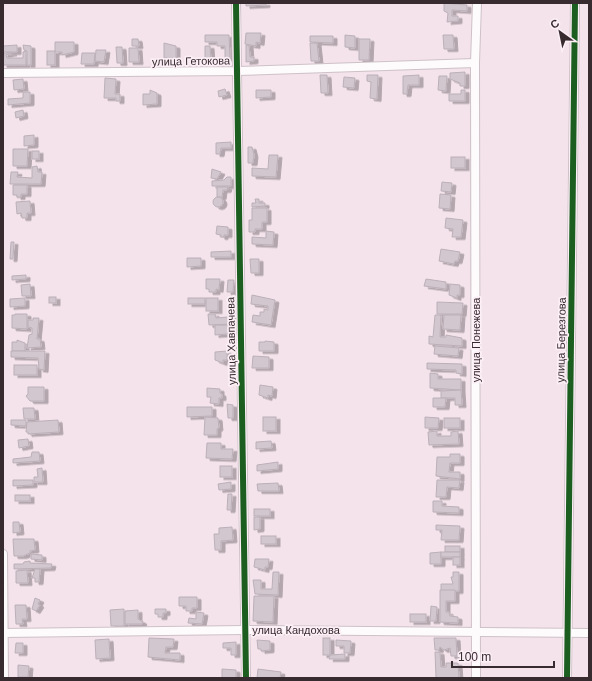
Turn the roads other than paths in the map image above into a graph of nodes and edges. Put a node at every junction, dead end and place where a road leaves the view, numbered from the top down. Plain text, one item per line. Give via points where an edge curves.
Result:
1 (236, 3) edge
2 (477, 3) edge
3 (575, 3) edge
4 (475, 63) junction
5 (238, 71) junction
6 (3, 73) edge
7 (3, 554) edge
8 (244, 630) junction
9 (476, 632) junction
10 (3, 633) edge
11 (567, 633) junction
12 (589, 633) edge
13 (4, 678) edge
14 (246, 678) edge
15 (476, 678) edge
16 (567, 678) edge

1 - 5 street, улица Хавпачева
2 - 4 street, улица Понежева
3 - 11 street, улица Березгова
4 - 5 street, улица Гетокова
4 - 9 street, улица Понежева
5 - 6 street, улица Гетокова
5 - 8 street, улица Хавпачева
7 - 10 street
8 - 9 street, улица Кандохова
8 - 10 street, улица Кандохова
8 - 14 street, улица Хавпачева
9 - 11 street, улица Кандохова
9 - 15 street, улица Понежева
10 - 13 street
11 - 12 street, улица Кандохова
11 - 16 street, улица Березгова

